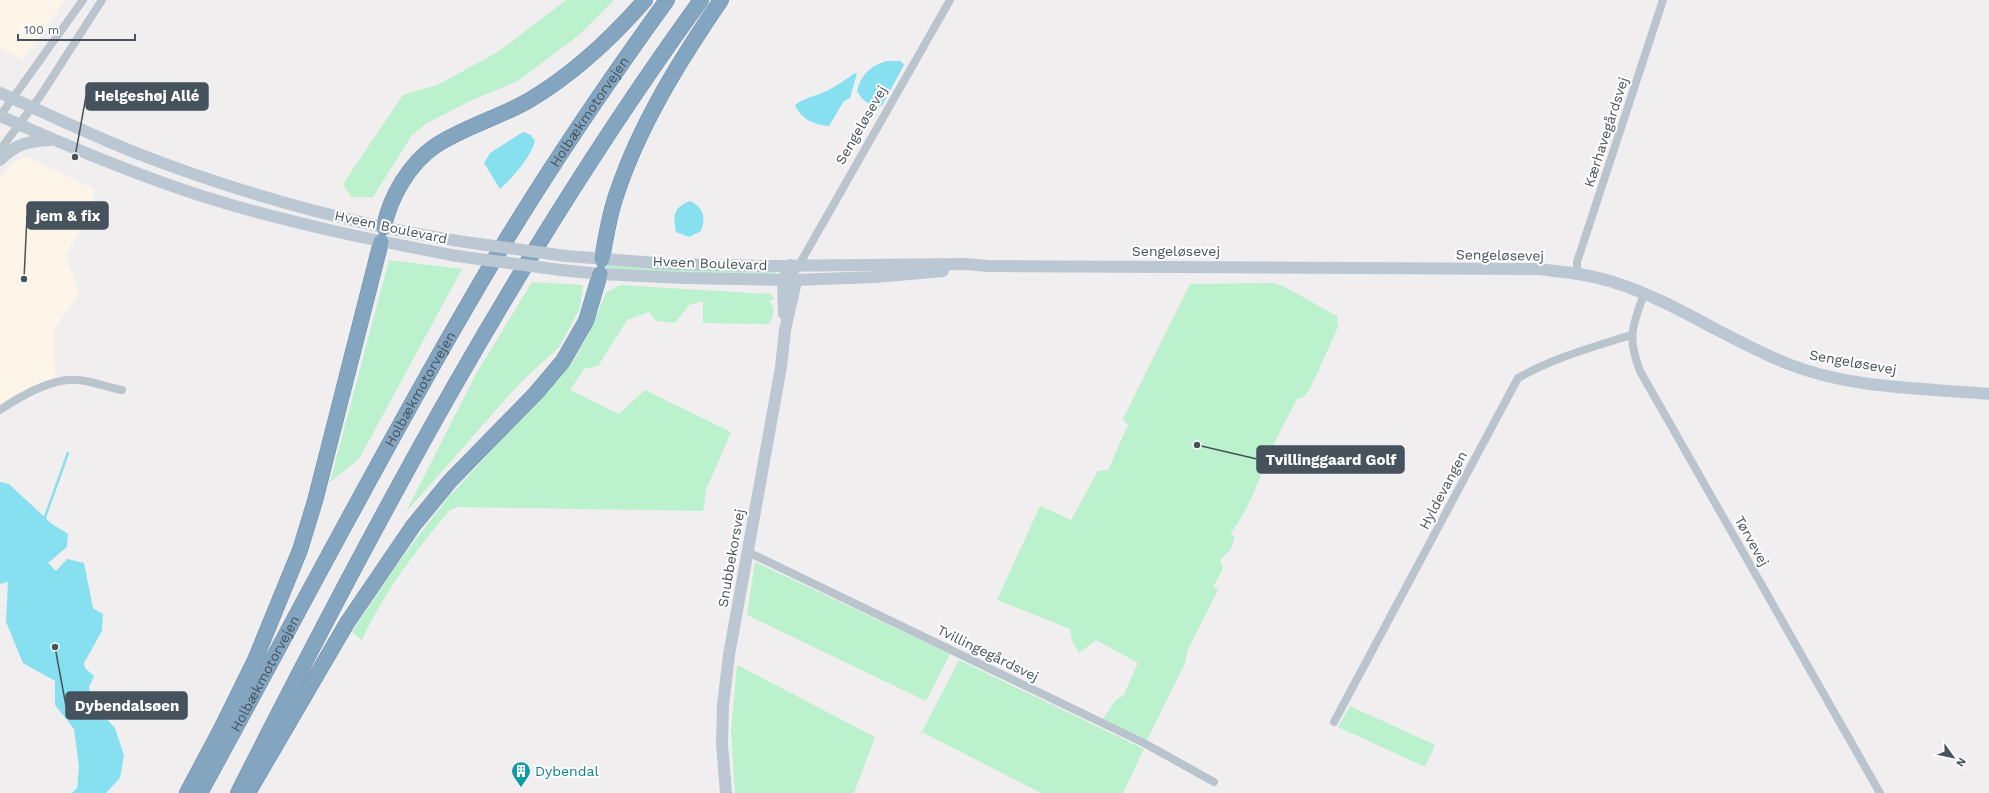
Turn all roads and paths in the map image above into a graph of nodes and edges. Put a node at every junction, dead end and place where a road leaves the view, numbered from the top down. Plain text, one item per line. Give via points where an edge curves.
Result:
1 (83, 0) edge
2 (102, 0) edge
3 (645, 0) edge
4 (667, 0) edge
5 (701, 0) edge
6 (721, 0) edge
7 (950, 0) edge
8 (1663, 0) edge
9 (0, 93) edge
10 (13, 98) junction
11 (32, 107) junction
12 (0, 116) edge
13 (19, 124) junction
14 (52, 139) junction
15 (0, 150) edge
16 (0, 160) edge
17 (383, 234) junction
18 (794, 265) junction
19 (601, 266) junction
20 (988, 266) junction
21 (1577, 273) junction
22 (783, 280) junction
23 (795, 280) junction
24 (1644, 294) junction
25 (785, 330) junction
26 (1631, 335) junction
27 (122, 390) dead end
28 (1989, 394) edge
29 (0, 410) edge
30 (748, 552) junction
31 (1334, 722) dead end
32 (1214, 782) dead end
33 (187, 793) edge
34 (200, 793) edge
35 (238, 793) edge
36 (247, 793) edge
37 (726, 793) edge
38 (1880, 793) edge

1 - 10 street
2 - 11 street
3 - 17 highway via 585,61 528,101 445,140 426,153 408,174 397,193
4 - 34 highway, Holbækmotorvejen via 556,163 468,305 358,500
5 - 35 highway, Holbækmotorvejen via 581,177 493,319 383,513
6 - 19 highway via 654,109 632,155 616,194 606,232
7 - 18 street, Sengeløsevej
8 - 21 street, Kærhavegårdsvej via 1577,262
9 - 10 street, Hveen Boulevard
10 - 11 street, Hveen Boulevard
10 - 12 street
11 - 13 street
11 - 17 street, Hveen Boulevard via 142,155 211,180
12 - 13 street, Hveen Boulevard
13 - 14 street, Hveen Boulevard
13 - 15 street
14 - 16 street via 24,143 13,148
14 - 17 street, Hveen Boulevard via 133,172 203,196 294,222
17 - 19 street, Hveen Boulevard, bridge via 566,256
17 - 19 street, Hveen Boulevard, bridge via 457,256 561,270
17 - 33 highway via 315,502 300,550 255,660
18 - 19 street, Hveen Boulevard
18 - 20 street, Sengeløsevej
18 - 22 street, Snubbekorsvej
18 - 23 street, Snubbekorsvej
19 - 22 street, Hveen Boulevard
19 - 36 highway via 586,321 564,361 450,481 413,526 347,623
20 - 21 street, Sengeløsevej via 1524,269
20 - 23 street, Sengeløsevej via 875,277
21 - 24 street, Sengeløsevej
22 - 23 street, Hveen Boulevard
22 - 25 street, Snubbekorsvej
23 - 25 street, Snubbekorsvej
24 - 26 street, Tørvevej
24 - 28 street, Sengeløsevej via 1764,353 1822,374 1867,383
25 - 30 street, Snubbekorsvej via 781,367
26 - 31 street, Hyldevangen via 1532,370 1518,378
26 - 38 street, Tørvevej via 1633,352 1640,371
27 - 29 street via 76,380 55,382
30 - 32 street, Tvillingegårdsvej via 1144,743
30 - 37 street, Snubbekorsvej via 729,655 723,704 722,744

